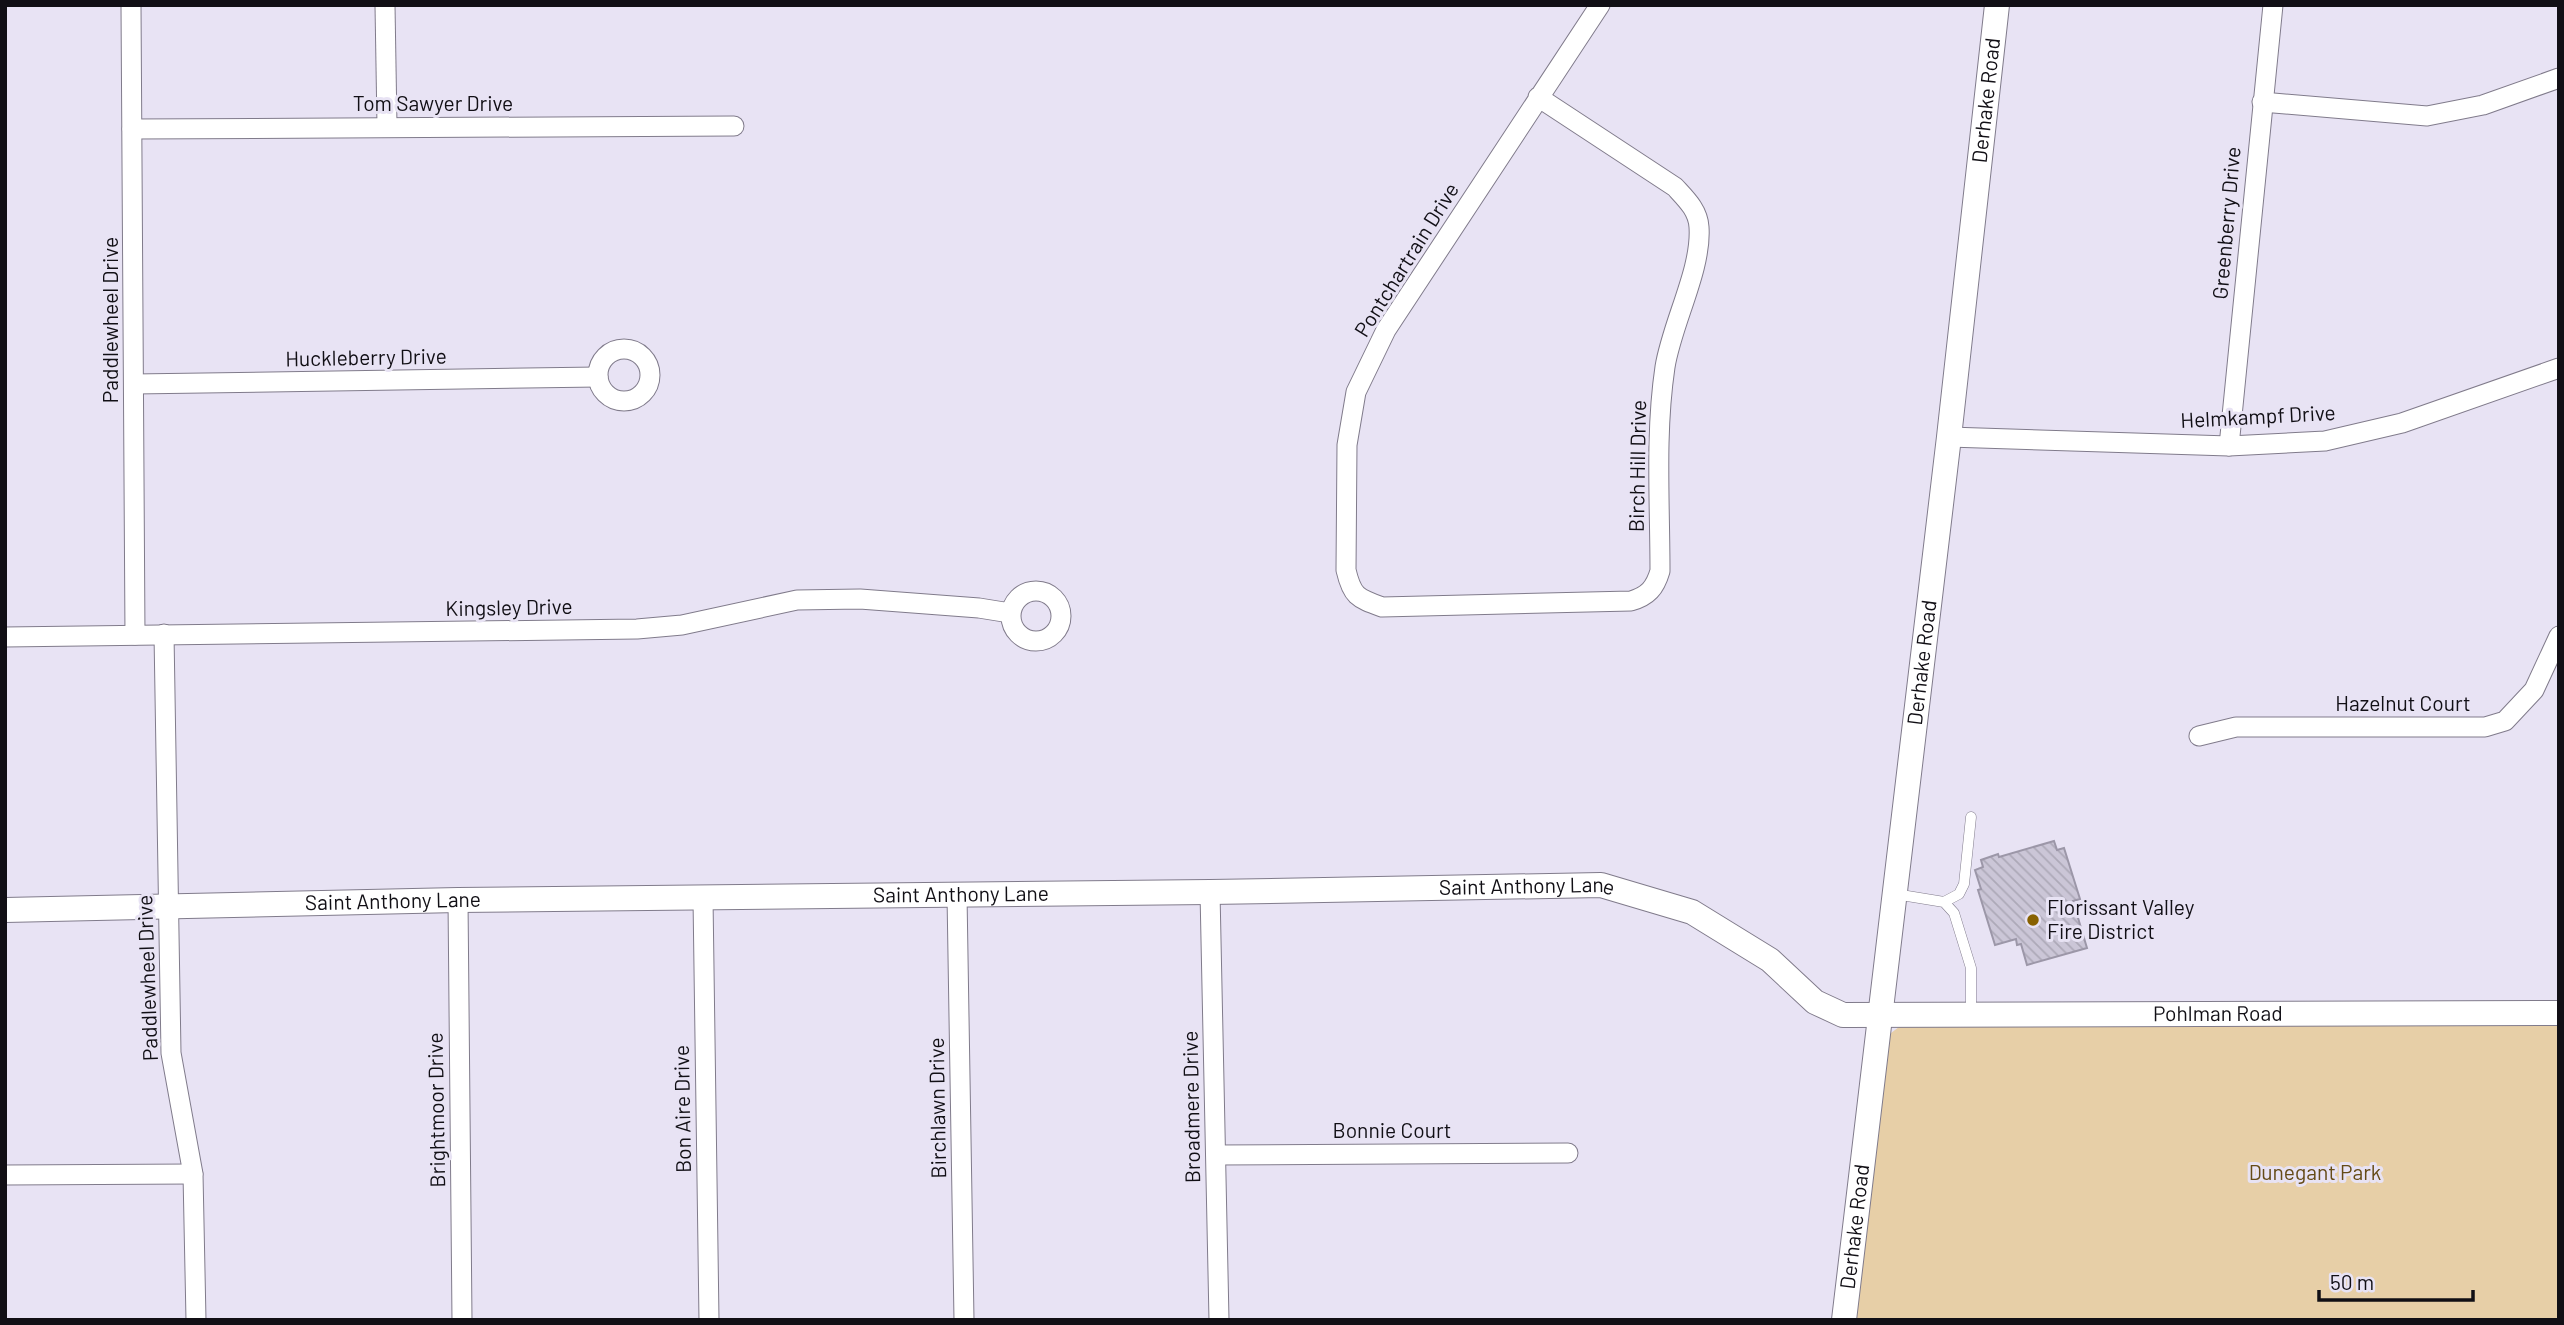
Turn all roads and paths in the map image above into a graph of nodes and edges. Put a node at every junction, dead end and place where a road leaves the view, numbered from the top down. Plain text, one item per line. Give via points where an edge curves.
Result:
1 (131, 5) edge
2 (385, 5) edge
3 (1600, 5) edge
4 (1997, 5) edge
5 (2273, 5) edge
6 (2559, 78) edge
7 (1538, 97) junction
8 (2262, 102) junction
9 (387, 126) junction
10 (734, 126) dead end
11 (132, 129) junction
12 (2559, 368) edge
13 (598, 377) dead end
14 (134, 384) junction
15 (1949, 438) junction
16 (2229, 446) junction
17 (1346, 570) joint
18 (1010, 613) dead end
19 (164, 634) junction
20 (135, 635) junction
21 (2559, 636) edge
22 (5, 637) edge
23 (2199, 736) dead end
24 (1971, 817) dead end
25 (1210, 892) junction
26 (1894, 894) junction
27 (957, 895) junction
28 (703, 898) junction
29 (458, 901) junction
30 (1944, 902) junction
31 (167, 907) junction
32 (5, 910) edge
33 (2559, 1013) edge
34 (1880, 1016) junction
35 (1971, 1016) junction
36 (1568, 1153) dead end
37 (1216, 1155) junction
38 (193, 1174) junction
39 (5, 1175) edge
40 (196, 1320) edge
41 (462, 1320) edge
42 (709, 1320) edge
43 (964, 1320) edge
44 (1219, 1320) edge
45 (1844, 1320) edge

1 - 11 street, Paddlewheel Drive
2 - 9 street
3 - 7 street, Pontchartrain Drive
4 - 15 street, Derhake Road
5 - 8 street, Greenberry Drive
6 - 8 street via 2483,106 2427,116
7 - 17 street, Pontchartrain Drive via 1386,330 1356,392 1347,445
7 - 17 street, Birch Hill Drive via 1675,187 1693,206 1699,224 1699,252 1675,324 1660,407 1660,571 1655,586 1631,601 1382,607 1350,589
8 - 16 street, Greenberry Drive
9 - 10 street, Tom Sawyer Drive
9 - 11 street, Tom Sawyer Drive
11 - 14 street, Paddlewheel Drive
12 - 16 street, Helmkampf Drive via 2402,423 2325,441
13 - 14 street, Huckleberry Drive
14 - 20 street, Paddlewheel Drive
15 - 16 street, Helmkampf Drive
15 - 26 street, Derhake Road
18 - 19 street, Kingsley Drive via 860,599 797,600 682,625 637,629
19 - 20 street, Kingsley Drive
19 - 31 street, Paddlewheel Drive
20 - 22 street, Kingsley Drive
21 - 23 street, Hazelnut Court via 2534,690 2505,722 2485,727 2236,726
24 - 30 lane via 1964,884 1959,894
25 - 27 street, Saint Anthony Lane
25 - 34 street, Saint Anthony Lane via 1601,885 1692,912 1770,960 1815,1002 1843,1015
25 - 37 street, Broadmere Drive
26 - 30 lane
26 - 34 street, Derhake Road
27 - 28 street, Saint Anthony Lane
27 - 43 street, Birchlawn Drive
28 - 29 street, Saint Anthony Lane
28 - 42 street, Bon Aire Drive
29 - 31 street, Saint Anthony Lane
29 - 41 street, Brightmoor Drive
30 - 35 lane via 1954,913 1971,968
31 - 32 street, Saint Anthony Lane
31 - 38 street, Paddlewheel Drive via 171,1053
33 - 35 street, Pohlman Road
34 - 35 street, Pohlman Road
34 - 45 street, Derhake Road
36 - 37 street, Bonnie Court
37 - 44 street, Broadmere Drive
38 - 39 street
38 - 40 street, Paddlewheel Drive

